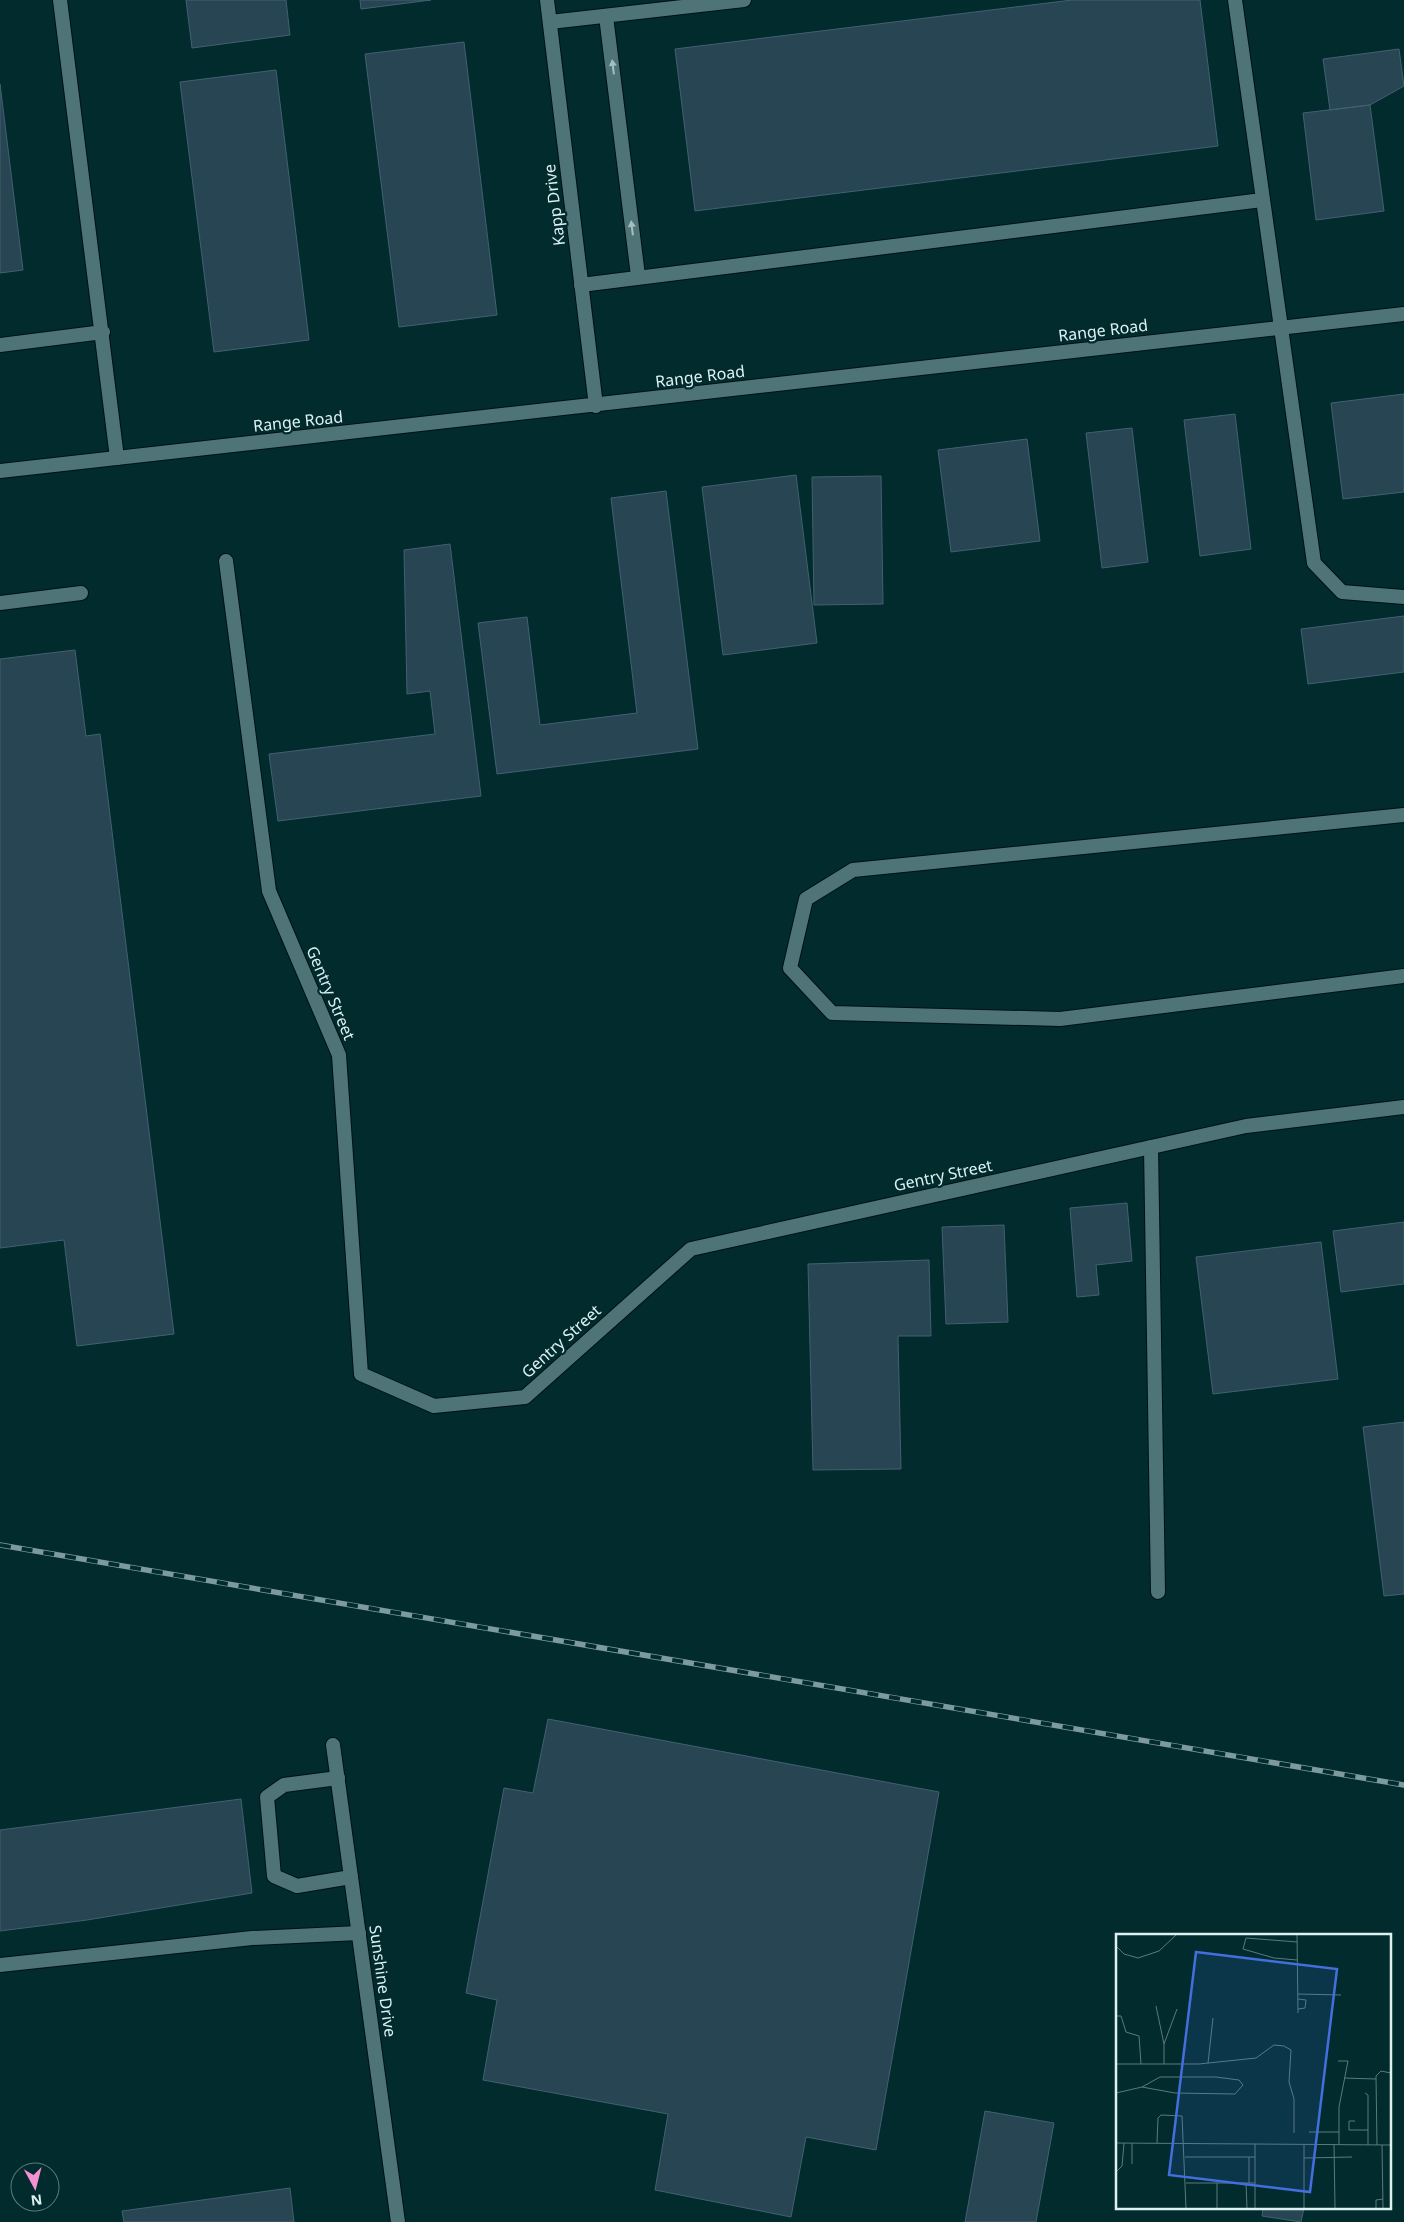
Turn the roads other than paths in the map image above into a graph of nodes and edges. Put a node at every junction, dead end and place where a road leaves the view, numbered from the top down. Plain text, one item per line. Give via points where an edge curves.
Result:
1 (60, 0) edge
2 (547, 0) edge
3 (744, 0) edge
4 (1235, 0) edge
5 (633, 7) edge
6 (606, 16) junction
7 (550, 22) junction
8 (1262, 200) junction
9 (638, 276) junction
10 (581, 284) junction
11 (1404, 314) edge
12 (1281, 328) junction
13 (103, 332) junction
14 (0, 345) edge
15 (596, 406) junction
16 (117, 458) junction
17 (0, 471) edge
18 (226, 561) dead end
19 (81, 593) dead end
20 (1404, 597) edge
21 (0, 603) edge
22 (1404, 815) edge
23 (1404, 976) edge
24 (1404, 1107) edge
25 (1152, 1147) junction
26 (1158, 1592) dead end
27 (333, 1746) dead end
28 (338, 1778) junction
29 (351, 1877) junction
30 (359, 1933) junction
31 (0, 1965) edge
32 (398, 2222) edge

1 - 13 street
2 - 7 street, Kapp Drive
3 - 5 street
4 - 8 street
5 - 6 street
6 - 7 street
9 -> 6 street
7 - 10 street, Kapp Drive
8 - 9 street
8 - 12 street
9 - 10 street
10 - 15 street, Kapp Drive
11 - 12 street, Range Road
12 - 15 street, Range Road
12 - 20 street via 1314,563 1342,592
13 - 14 street
13 - 16 street
15 - 16 street, Range Road
16 - 17 street, Range Road
18 - 25 street, Gentry Street via 269,891 339,1055 361,1374 434,1406 525,1396 691,1249
19 - 21 street
22 - 23 street via 853,870 806,899 790,968 832,1014 1060,1019
24 - 25 street, Gentry Street via 1246,1126
25 - 26 street
27 - 28 street, Sunshine Drive
28 - 29 street, Sunshine Drive
28 - 29 street via 284,1786 267,1797 274,1876 297,1886
29 - 30 street, Sunshine Drive
30 - 31 street via 252,1938
30 - 32 street, Sunshine Drive

